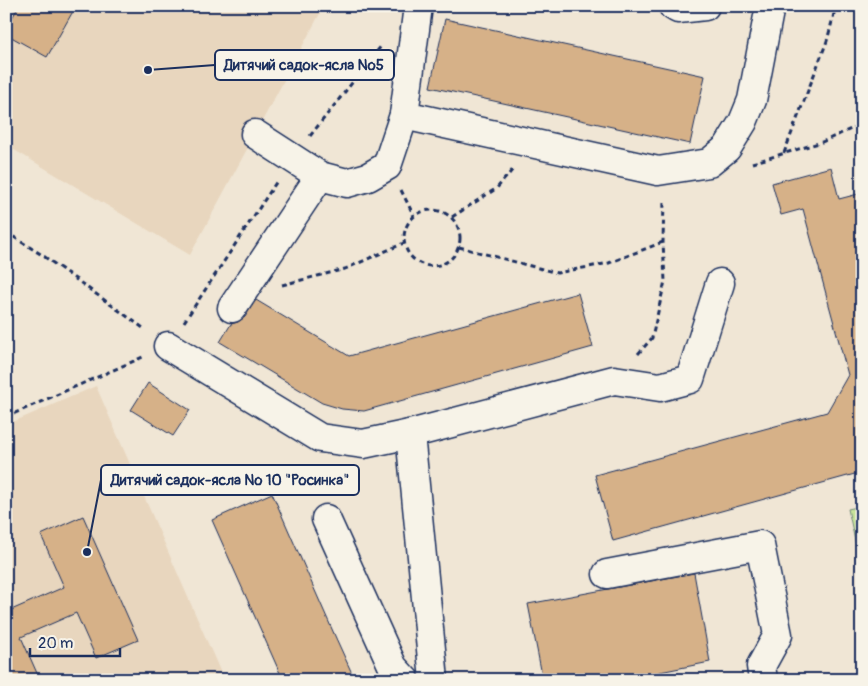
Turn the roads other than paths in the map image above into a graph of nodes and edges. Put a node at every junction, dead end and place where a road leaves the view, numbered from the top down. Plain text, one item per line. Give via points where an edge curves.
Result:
1 (418, 6) edge
2 (673, 6) edge
3 (705, 6) edge
4 (770, 6) edge
5 (404, 115) junction
6 (255, 134) dead end
7 (320, 176) junction
8 (720, 283) dead end
9 (237, 300) road end
10 (168, 346) road end
11 (410, 434) junction
12 (326, 519) road end
13 (607, 574) dead end
14 (406, 680) edge
15 (434, 680) edge
16 (763, 680) edge

1 - 5 lane
2 - 3 lane via 678,9
4 - 5 lane via 752,100 727,148 709,163 658,171
5 - 7 lane via 387,166 368,177 347,182
6 - 7 lane
7 - 9 lane
8 - 11 lane via 690,380 660,387 614,380
10 - 11 lane via 320,438 362,444
11 - 15 lane
12 - 14 lane via 393,667
13 - 16 lane via 760,545 778,636 760,666

